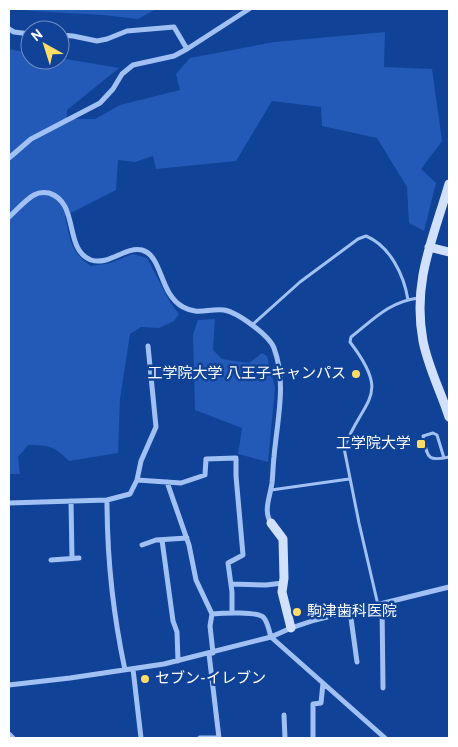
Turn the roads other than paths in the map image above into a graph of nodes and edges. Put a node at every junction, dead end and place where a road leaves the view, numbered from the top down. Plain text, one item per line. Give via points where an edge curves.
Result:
1 (249, 9) edge
2 (70, 36) edge
3 (187, 49) junction
4 (9, 158) edge
5 (449, 184) edge
6 (9, 218) edge
7 (429, 247) junction
8 (449, 252) edge
9 (419, 298) junction
10 (408, 300) junction
11 (251, 325) junction
12 (148, 346) dead end
13 (449, 417) edge
14 (449, 457) edge
15 (444, 458) junction
16 (349, 478) junction
17 (138, 480) junction
18 (167, 482) junction
19 (271, 490) junction
20 (107, 500) junction
21 (71, 501) junction
22 (9, 503) edge
23 (271, 523) joint
24 (186, 538) junction
25 (162, 540) junction
26 (142, 545) dead end
27 (72, 558) junction
28 (79, 558) dead end
29 (51, 560) dead end
30 (283, 583) junction
31 (230, 584) junction
32 (449, 587) edge
33 (380, 604) junction
34 (350, 611) junction
35 (232, 612) junction
36 (212, 614) junction
37 (291, 628) junction
38 (271, 637) junction
39 (211, 653) junction
40 (178, 661) junction
41 (357, 662) dead end
42 (133, 669) junction
43 (125, 670) junction
44 (323, 683) junction
45 (9, 685) edge
46 (383, 688) dead end
47 (284, 715) dead end
48 (9, 734) edge
49 (13, 738) edge
50 (141, 738) edge
51 (200, 738) edge
52 (219, 738) edge
53 (285, 738) edge
54 (313, 738) edge
55 (385, 738) edge

1 - 3 street
2 - 3 street via 96,41 127,31 174,26
3 - 4 street via 165,59 134,65 122,74 100,103 32,139
5 - 7 street
6 - 11 street via 35,195 46,192 55,195 65,205 79,250 89,259 101,261 136,250 146,252 155,261 168,293 178,304 192,311 226,311
7 - 8 street
7 - 9 street
9 - 10 lane
9 - 13 street via 423,342
10 - 11 lane via 402,276 386,252 366,236 300,282
10 - 16 lane via 385,309 351,336 350,342 368,368 373,389 344,448
11 - 19 street via 270,340 279,367 280,413
12 - 17 street via 156,427 141,461
14 - 15 lane
15 - 15 lane via 430,458 424,436 437,434
16 - 19 lane
16 - 33 lane
17 - 18 street
17 - 20 street via 130,494
18 - 24 street
18 - 31 street via 181,483 205,475 206,459 236,458 243,554 228,563
19 - 23 street via 267,503
20 - 21 street
20 - 43 street via 107,544
21 - 22 street
21 - 27 street
23 - 30 street via 283,539
24 - 25 street
24 - 36 street via 196,580
25 - 26 street
25 - 40 street via 172,621 177,632
27 - 28 street
27 - 29 street
30 - 31 street
30 - 37 street via 282,592
31 - 35 street
32 - 33 street
33 - 34 street
33 - 46 street
34 - 37 street
34 - 41 street
35 - 36 street
35 - 38 street via 262,615
36 - 39 street
37 - 38 street
38 - 39 street
38 - 44 street
39 - 40 street
39 - 52 street
40 - 42 street
42 - 43 street
42 - 50 street
43 - 45 street
44 - 54 street via 321,703 313,704
44 - 55 street
47 - 53 street
48 - 49 street
51 - 52 street

